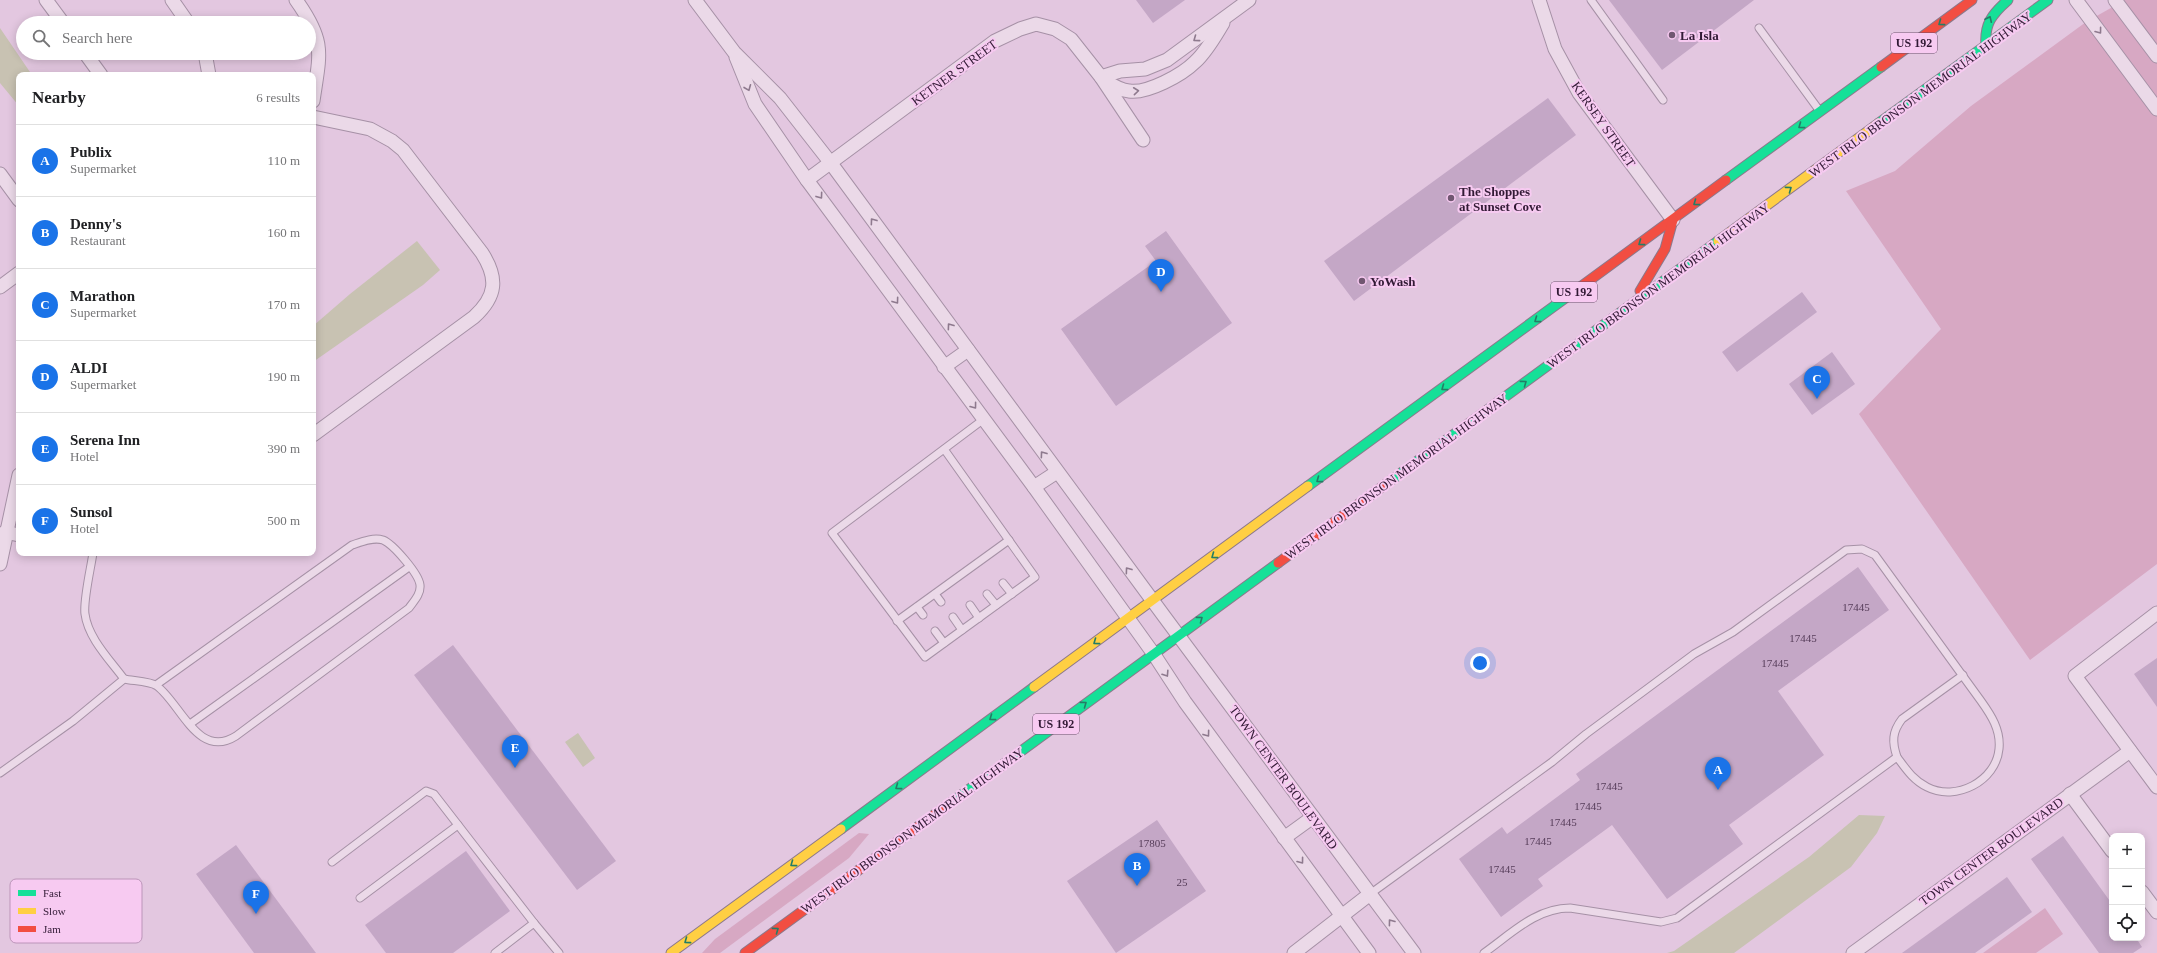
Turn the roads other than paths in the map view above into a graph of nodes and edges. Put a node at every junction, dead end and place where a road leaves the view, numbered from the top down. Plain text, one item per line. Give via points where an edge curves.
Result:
1 (46, 0) edge
2 (172, 0) edge
3 (296, 0) edge
4 (695, 0) edge
5 (1249, 0) edge
6 (1539, 0) edge
7 (1591, 0) edge
8 (1972, 0) edge
9 (2008, 0) edge
10 (2048, 0) edge
11 (2076, 0) edge
12 (2115, 0) edge
13 (58, 16) edge
14 (183, 16) edge
15 (308, 16) edge
16 (1228, 16) junction
17 (1759, 28) dead end
18 (316, 33) edge
19 (1986, 46) junction
20 (734, 52) junction
21 (2157, 56) edge
22 (90, 60) edge
23 (206, 60) edge
24 (99, 72) edge
25 (208, 72) edge
26 (1101, 77) junction
27 (316, 80) edge
28 (1663, 100) dead end
29 (2157, 109) edge
30 (1820, 112) junction
31 (316, 118) edge
32 (1143, 140) dead end
33 (830, 162) junction
34 (0, 174) edge
35 (807, 180) junction
36 (16, 196) edge
37 (1673, 220) junction
38 (16, 275) edge
39 (0, 287) edge
40 (1633, 302) junction
41 (968, 350) junction
42 (944, 366) junction
43 (984, 419) junction
44 (316, 433) edge
45 (944, 449) junction
46 (1057, 472) junction
47 (1034, 487) junction
48 (16, 488) edge
49 (6, 532) junction
50 (16, 534) edge
51 (1009, 540) junction
52 (93, 556) edge
53 (0, 564) edge
54 (409, 567) junction
55 (969, 570) junction
56 (974, 576) dead end
57 (952, 582) junction
58 (1003, 583) dead end
59 (957, 588) dead end
60 (935, 594) junction
61 (987, 594) dead end
62 (1012, 594) junction
63 (941, 602) dead end
64 (1152, 602) junction
65 (970, 605) dead end
66 (996, 605) junction
67 (917, 607) junction
68 (2157, 613) edge
69 (923, 615) dead end
70 (953, 617) dead end
71 (979, 618) junction
72 (1128, 619) junction
73 (898, 621) junction
74 (962, 630) junction
75 (935, 631) dead end
76 (1177, 636) junction
77 (944, 643) junction
78 (1153, 653) junction
79 (1963, 675) junction
80 (124, 679) junction
81 (156, 686) junction
82 (190, 724) junction
83 (2130, 751) junction
84 (1897, 757) junction
85 (0, 773) edge
86 (2157, 787) edge
87 (2070, 794) junction
88 (1313, 817) junction
89 (458, 825) junction
90 (1284, 838) junction
91 (2109, 847) edge
92 (332, 862) dead end
93 (1370, 894) junction
94 (2145, 896) edge
95 (360, 898) dead end
96 (2157, 912) edge
97 (1341, 916) junction
98 (534, 923) junction
99 (495, 953) edge
100 (559, 953) edge
101 (671, 953) edge
102 (745, 953) edge
103 (1294, 953) edge
104 (1369, 953) edge
105 (1414, 953) edge
106 (1484, 953) edge
107 (1853, 953) edge

1 - 13 street
2 - 14 street
3 - 15 street
4 - 20 street
5 - 16 street, KETNER STREET
6 - 37 street, KERSEY STREET via 1555,49 1579,93
7 - 28 lane
8 -> 30 highway, US 192
19 -> 9 highway via 1984,30 1991,14
10 - 19 highway, WEST IRLO BRONSON MEMORIAL HIGHWAY / US 192
11 -> 29 street
12 - 21 street
16 -> 26 street via 1167,60 1145,69 1120,71
26 -> 16 street, KETNER STREET via 1116,88 1129,92 1146,90 1182,73 1210,44
17 - 30 lane
18 - 27 street via 319,59
40 -> 19 highway, WEST IRLO BRONSON MEMORIAL HIGHWAY / US 192
20 - 33 street, TOWN CENTER BOULEVARD via 780,98
20 -> 35 street via 755,104
22 - 24 street
23 - 25 street
26 - 32 street, KETNER STREET
26 - 33 street, KETNER STREET via 1071,39 1054,29 1036,24 1020,29 995,41
30 -> 37 highway, US 192
31 - 44 street via 370,129 403,150 482,253 492,272 493,292 474,317
33 - 35 street, KETNER STREET
41 -> 33 street, TOWN CENTER BOULEVARD
34 - 36 street
35 -> 42 street
37 - 40 highway via 1670,239 1659,262
37 -> 64 highway, US 192
38 - 39 street
76 -> 40 highway, WEST IRLO BRONSON MEMORIAL HIGHWAY / US 192
41 - 42 street
46 -> 41 street, TOWN CENTER BOULEVARD
42 -> 43 street
43 - 45 lane
43 - 47 street
45 - 51 lane
45 - 73 lane via 832,533
46 - 47 street
64 -> 46 street, TOWN CENTER BOULEVARD
47 - 72 street
48 - 49 street
49 - 50 street
49 - 53 street
51 - 55 lane via 987,561
51 - 62 lane via 1035,577
52 - 80 lane via 85,613 89,628
54 - 81 lane via 389,544 382,540 364,541 352,546
54 - 82 lane
54 - 82 lane via 420,585 419,592 409,608 236,736 224,742 211,742
55 - 56 lane
55 - 57 lane
57 - 59 lane
57 - 60 lane
58 - 62 lane
60 - 63 lane
60 - 67 lane
61 - 66 lane
62 - 66 lane
64 - 72 highway, US 192
64 - 76 street, TOWN CENTER BOULEVARD
65 - 71 lane
66 - 71 lane
67 - 69 lane
67 - 73 lane
68 - 83 street via 2076,676
70 - 74 lane
71 - 74 lane
72 - 78 street
72 -> 101 highway, US 192
73 - 77 lane via 925,657
74 - 77 lane
75 - 77 lane
76 - 78 highway, WEST IRLO BRONSON MEMORIAL HIGHWAY / US 192
76 - 88 street, TOWN CENTER BOULEVARD via 1213,680
78 -> 90 street via 1184,702
102 -> 78 highway, WEST IRLO BRONSON MEMORIAL HIGHWAY / US 192
79 - 84 lane via 1896,726 1893,736
79 - 84 lane via 1986,706 1996,725 1999,749 1992,769 1973,786 1962,790 1939,792 1916,780
79 - 93 lane via 1876,555 1862,549 1846,550 1733,632 1682,663 1552,762
80 - 81 lane
80 - 85 lane via 73,721
81 - 82 lane
83 - 86 street
83 - 87 street, TOWN CENTER BOULEVARD
84 - 106 lane via 1677,918 1661,922 1559,908 1535,916
87 - 91 street
87 - 107 street, TOWN CENTER BOULEVARD
88 - 90 street
88 - 93 street, TOWN CENTER BOULEVARD
89 - 92 lane via 434,794 426,791
89 - 95 lane
89 - 98 lane
90 -> 97 street
93 - 97 street
105 -> 93 street, TOWN CENTER BOULEVARD
94 - 96 street
97 - 103 street via 1329,928
97 - 104 street
98 - 99 lane
98 - 100 lane

